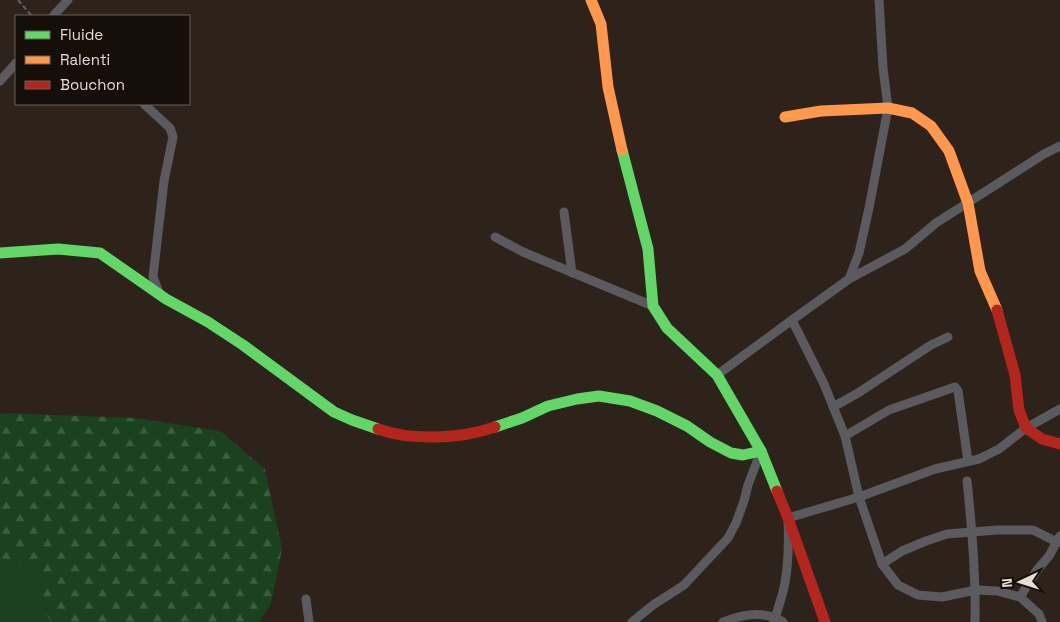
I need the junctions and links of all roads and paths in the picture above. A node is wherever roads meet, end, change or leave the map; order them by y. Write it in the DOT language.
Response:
graph roads {
  1 [pos="18,0"];
  2 [pos="68,0"];
  3 [pos="592,0"];
  4 [pos="879,0"];
  5 [pos="31,15"];
  6 [pos="54,15"];
  7 [pos="15,64"];
  8 [pos="0,81"];
  9 [pos="145,105"];
  10 [pos="888,108"];
  11 [pos="785,117"];
  12 [pos="1060,146"];
  13 [pos="968,203"];
  14 [pos="564,212"];
  15 [pos="495,237"];
  16 [pos="1,254"];
  17 [pos="572,273"];
  18 [pos="849,280"];
  19 [pos="160,295"];
  20 [pos="653,306"];
  21 [pos="792,320"];
  22 [pos="948,337"];
  23 [pos="717,375"];
  24 [pos="833,407"];
  25 [pos="1060,409"];
  26 [pos="1026,428"];
  27 [pos="844,436"];
  28 [pos="1060,444"];
  29 [pos="762,451"];
  30 [pos="968,461"];
  31 [pos="967,481"];
  32 [pos="859,497"];
  33 [pos="788,518"];
  34 [pos="972,531"];
  35 [pos="1058,539"];
  36 [pos="882,564"];
  37 [pos="976,590"];
  38 [pos="1020,597"];
  39 [pos="306,599"];
  40 [pos="778,620"];
  41 [pos="309,622"];
  42 [pos="632,622"];
  43 [pos="723,622"];
  44 [pos="825,622"];
  45 [pos="975,622"];
  46 [pos="1042,622"];
  1 -- 5 [label="path"];
  2 -- 6 [label="street"];
  3 -- 20 [label="street"];
  4 -- 10 [label="street"];
  7 -- 8 [label="street"];
  9 -- 19 [label="street"];
  10 -- 11 [label="street"];
  10 -- 13 [label="street"];
  10 -- 18 [label="street"];
  12 -- 13 [label="street"];
  13 -- 18 [label="street"];
  13 -- 26 [label="street"];
  14 -- 17 [label="street"];
  15 -- 17 [label="street"];
  16 -- 19 [label="street"];
  17 -- 20 [label="street"];
  18 -- 21 [label="street"];
  19 -- 29 [label="street"];
  20 -- 23 [label="street"];
  21 -- 23 [label="street"];
  21 -- 24 [label="street"];
  22 -- 24 [label="street"];
  23 -- 29 [label="street"];
  24 -- 27 [label="street"];
  25 -- 26 [label="street"];
  26 -- 28 [label="street"];
  26 -- 30 [label="street"];
  27 -- 30 [label="street"];
  27 -- 32 [label="street"];
  29 -- 33 [label="street"];
  29 -- 42 [label="street"];
  30 -- 32 [label="street"];
  31 -- 34 [label="street"];
  32 -- 33 [label="street"];
  32 -- 36 [label="street"];
  33 -- 40 [label="street"];
  33 -- 44 [label="street"];
  34 -- 35 [label="street"];
  34 -- 36 [label="street"];
  34 -- 37 [label="street"];
  35 -- 38 [label="street"];
  36 -- 37 [label="street"];
  37 -- 38 [label="street"];
  37 -- 45 [label="street"];
  38 -- 46 [label="street"];
  39 -- 41 [label="street"];
  40 -- 43 [label="street"];
}
